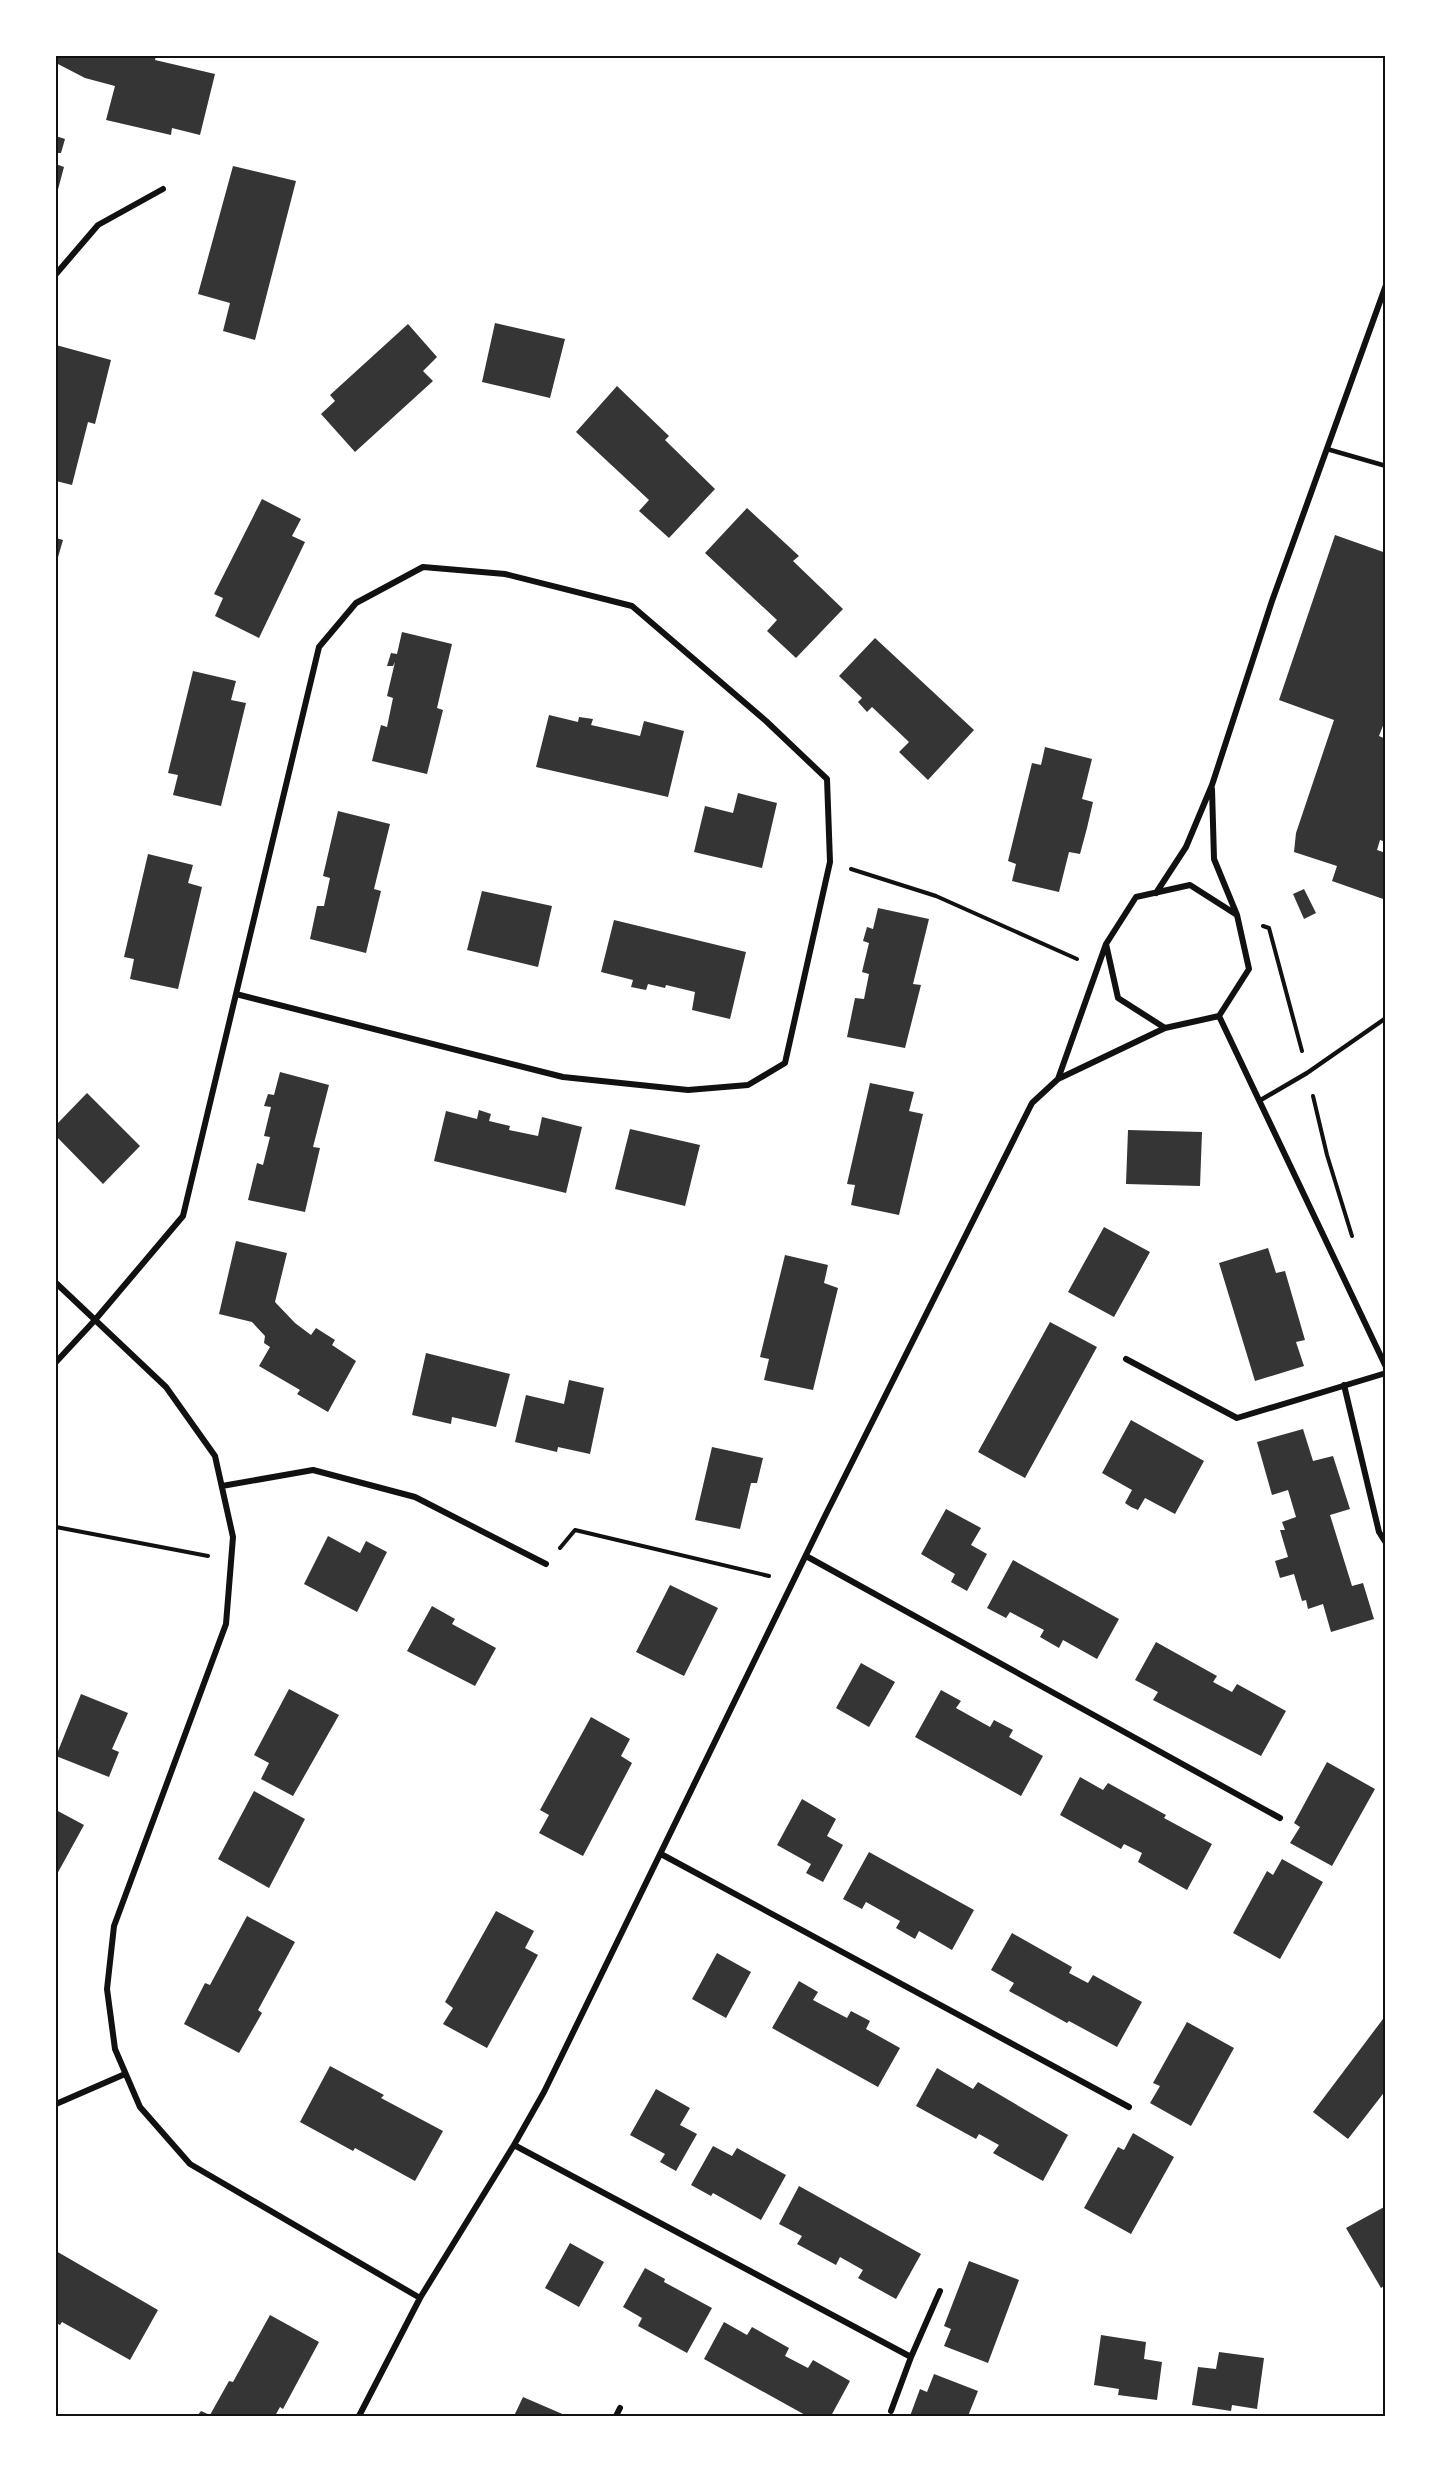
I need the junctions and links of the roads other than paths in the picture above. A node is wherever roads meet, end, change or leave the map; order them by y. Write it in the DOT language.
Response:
graph roads {
  1 [pos="163,189"];
  2 [pos="56,274"];
  3 [pos="1386,285"];
  4 [pos="1327,449"];
  5 [pos="1386,466"];
  6 [pos="1212,785"];
  7 [pos="1155,893"];
  8 [pos="1237,915"];
  9 [pos="1106,944"];
  10 [pos="236,994"];
  11 [pos="1219,1016"];
  12 [pos="1386,1018"];
  13 [pos="1165,1028"];
  14 [pos="1058,1079"];
  15 [pos="1259,1101"];
  16 [pos="56,1283"];
  17 [pos="94,1320"];
  18 [pos="1126,1359"];
  19 [pos="56,1362"];
  20 [pos="1386,1367"];
  21 [pos="1386,1373"];
  22 [pos="1344,1385"];
  23 [pos="222,1486"];
  24 [pos="1386,1543"];
  25 [pos="806,1556"];
  26 [pos="546,1564"];
  27 [pos="1280,1818"];
  28 [pos="661,1854"];
  29 [pos="125,2074"];
  30 [pos="56,2104"];
  31 [pos="1129,2107"];
  32 [pos="514,2145"];
  33 [pos="940,2291"];
  34 [pos="420,2298"];
  35 [pos="911,2357"];
  36 [pos="620,2408"];
  37 [pos="891,2411"];
  38 [pos="359,2416"];
  39 [pos="616,2416"];
  1 -- 2 [label="street"];
  3 -- 4 [label="street"];
  4 -- 5 [label="lane"];
  4 -- 6 [label="street"];
  6 -- 7 [label="street"];
  6 -- 8 [label="street"];
  7 -- 8 [label="street"];
  7 -- 9 [label="street"];
  8 -- 11 [label="street"];
  9 -- 13 [label="street"];
  9 -- 14 [label="street"];
  10 -- 10 [label="street"];
  10 -- 17 [label="street"];
  11 -- 13 [label="street"];
  11 -- 15 [label="street"];
  12 -- 15 [label="lane"];
  13 -- 14 [label="street"];
  14 -- 25 [label="street"];
  15 -- 20 [label="street"];
  16 -- 17 [label="street"];
  17 -- 19 [label="street"];
  17 -- 23 [label="street"];
  18 -- 22 [label="street"];
  21 -- 22 [label="street"];
  22 -- 24 [label="street"];
  23 -- 26 [label="street"];
  23 -- 29 [label="street"];
  25 -- 27 [label="street"];
  25 -- 28 [label="street"];
  28 -- 31 [label="street"];
  28 -- 32 [label="street"];
  29 -- 30 [label="street"];
  29 -- 34 [label="street"];
  32 -- 34 [label="street"];
  32 -- 35 [label="street"];
  33 -- 35 [label="street"];
  34 -- 38 [label="street"];
  35 -- 37 [label="street"];
  36 -- 39 [label="street"];
}
